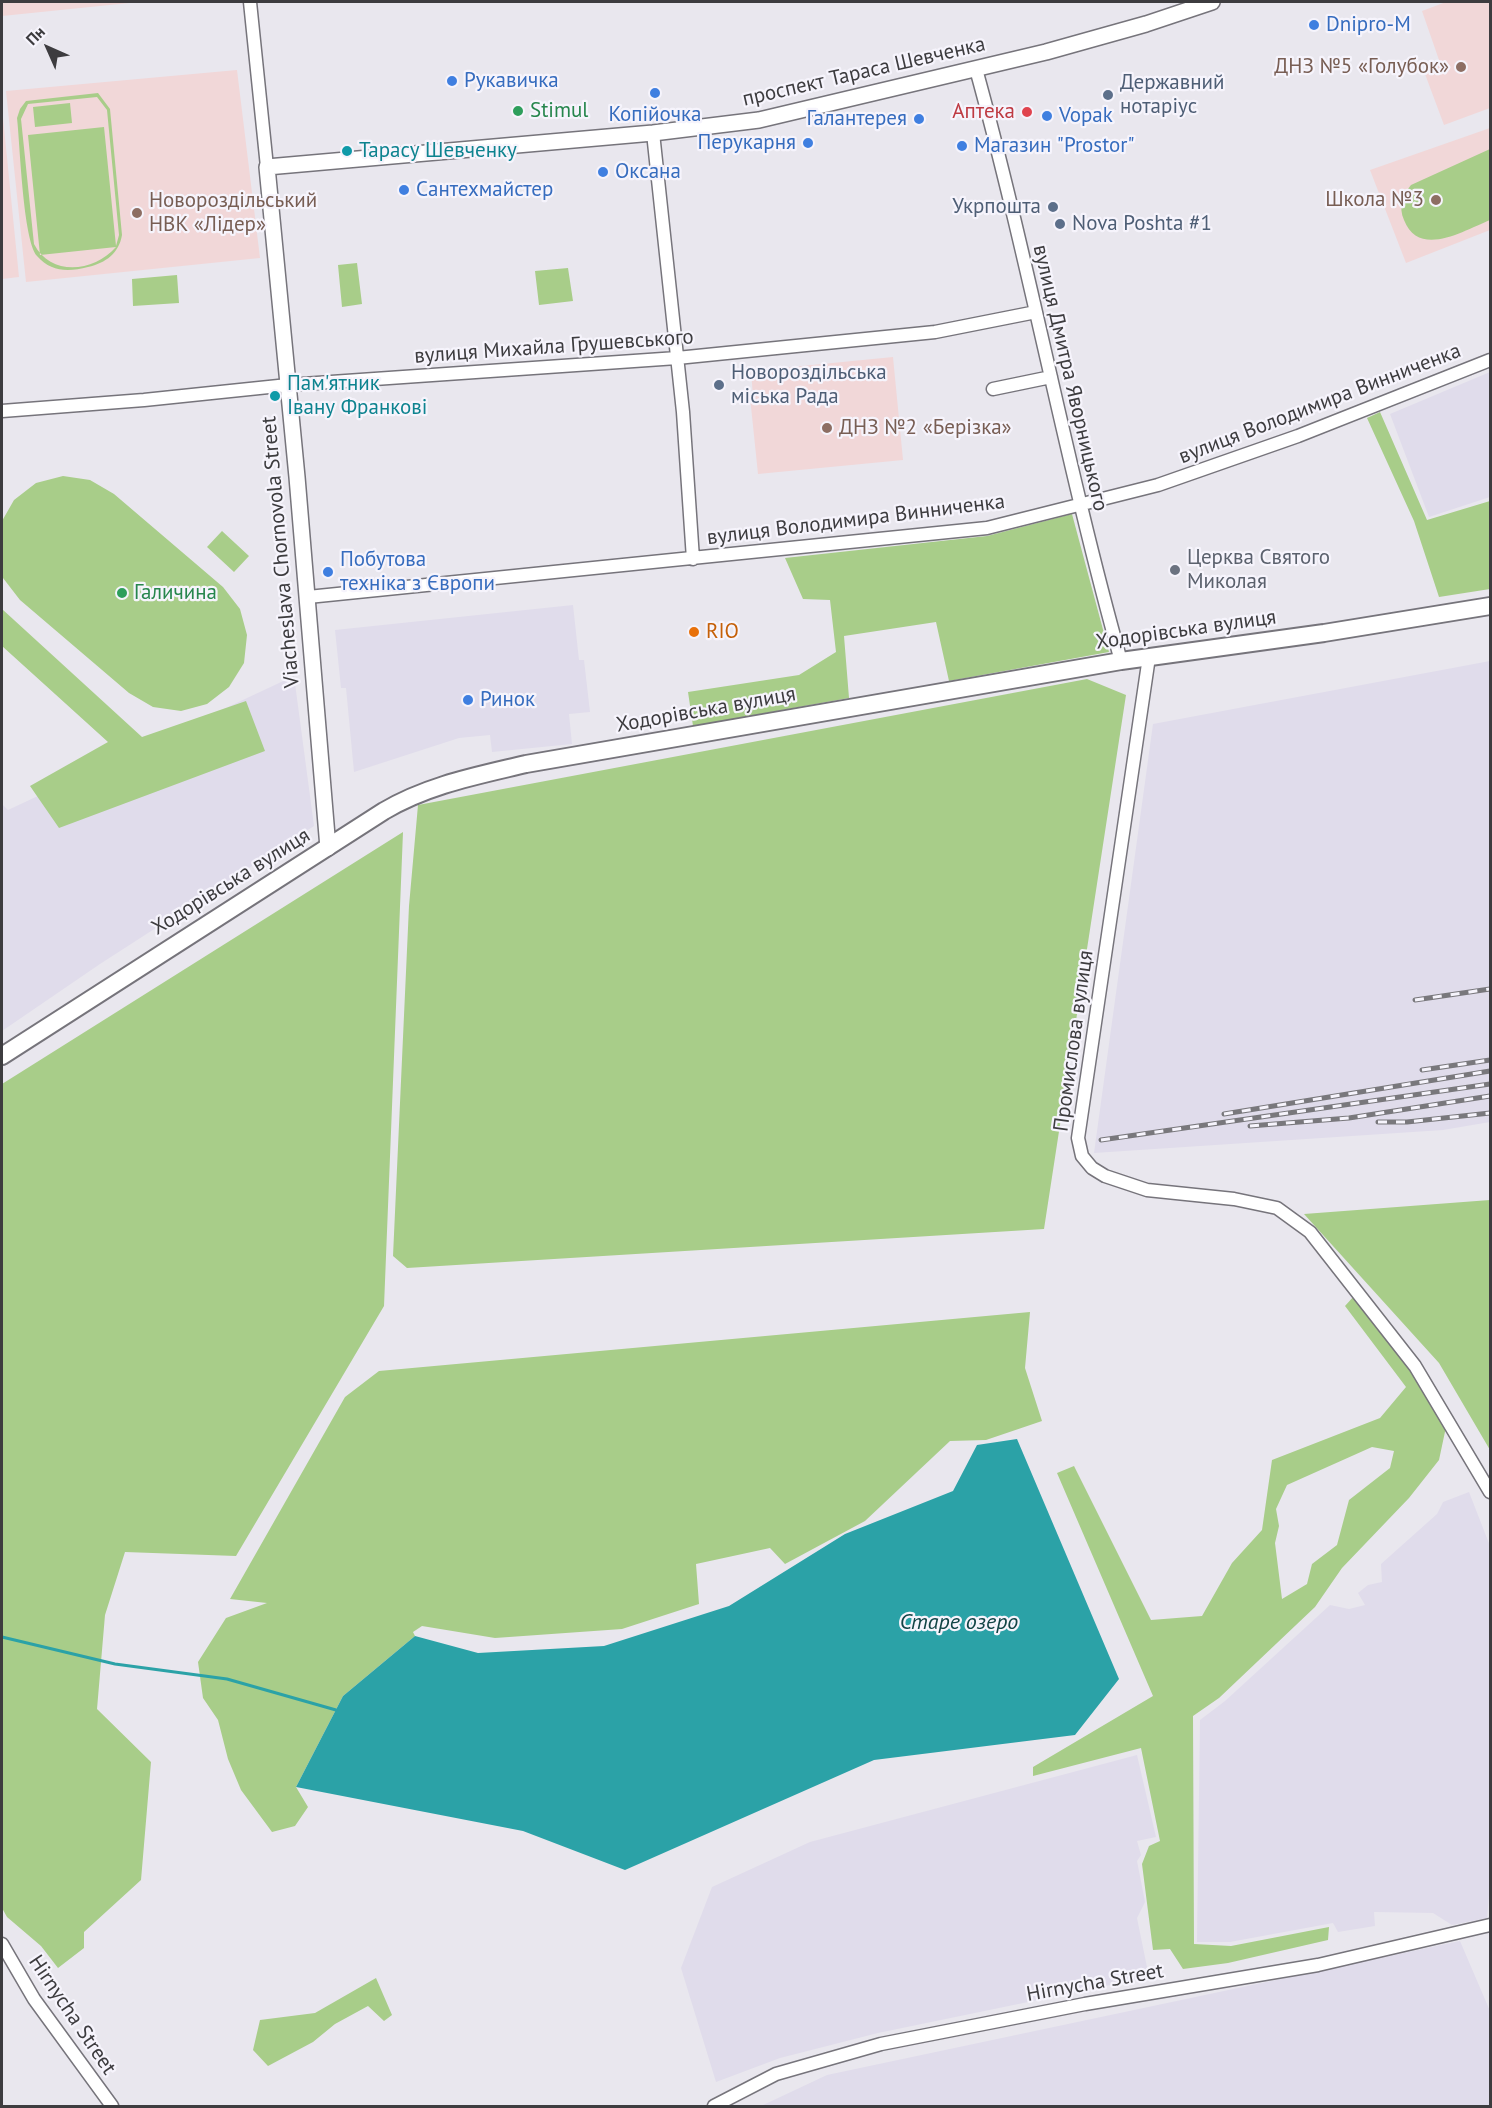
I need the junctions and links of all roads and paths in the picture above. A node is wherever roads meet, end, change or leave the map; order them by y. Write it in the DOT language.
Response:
graph roads {
  1 [pos="250,2"];
  2 [pos="1212,2"];
  3 [pos="976,69"];
  4 [pos="653,133"];
  5 [pos="267,167"];
  6 [pos="1036,312"];
  7 [pos="677,358"];
  8 [pos="1491,360"];
  9 [pos="1051,377"];
  10 [pos="288,385"];
  11 [pos="993,389"];
  12 [pos="2,411"];
  13 [pos="1081,505"];
  14 [pos="693,559"];
  15 [pos="308,597"];
  16 [pos="1491,606"];
  17 [pos="1149,657"];
  18 [pos="1121,661"];
  19 [pos="328,848"];
  20 [pos="2,1056"];
  21 [pos="1491,1492"];
  22 [pos="1491,1925"];
  23 [pos="2,1944"];
  24 [pos="112,2106"];
  25 [pos="714,2106"];
  1 -- 5 [label="street, Viacheslava Chornovola Street"];
  2 -- 3 [label="street, проспект Тараса Шевченка"];
  3 -- 4 [label="street, проспект Тараса Шевченка"];
  3 -- 6 [label="street, вулиця Дмитра Яворницького"];
  4 -- 5 [label="street, проспект Тараса Шевченка"];
  4 -- 7 [label="street"];
  5 -- 10 [label="street, Viacheslava Chornovola Street"];
  6 -- 7 [label="street, вулиця Михайла Грушевського"];
  6 -- 9 [label="street, вулиця Дмитра Яворницького"];
  7 -- 10 [label="street, вулиця Михайла Грушевського"];
  7 -- 14 [label="street"];
  8 -- 13 [label="street, вулиця Володимира Винниченка"];
  9 -- 11 [label="street"];
  9 -- 13 [label="street, вулиця Дмитра Яворницького"];
  10 -- 12 [label="street, вулиця Михайла Грушевського"];
  10 -- 15 [label="street, Viacheslava Chornovola Street"];
  13 -- 14 [label="street, вулиця Володимира Винниченка"];
  13 -- 18 [label="street, вулиця Дмитра Яворницького"];
  14 -- 15 [label="street, вулиця Володимира Винниченка"];
  15 -- 19 [label="street, Viacheslava Chornovola Street"];
  16 -- 17 [label="main road, Ходорівська вулиця"];
  17 -- 18 [label="main road, Ходорівська вулиця"];
  17 -- 21 [label="street, Промислова вулиця"];
  18 -- 19 [label="main road, Ходорівська вулиця"];
  19 -- 20 [label="main road, Ходорівська вулиця"];
  22 -- 25 [label="street, Hirnycha Street"];
  23 -- 24 [label="street, Hirnycha Street"];
}
